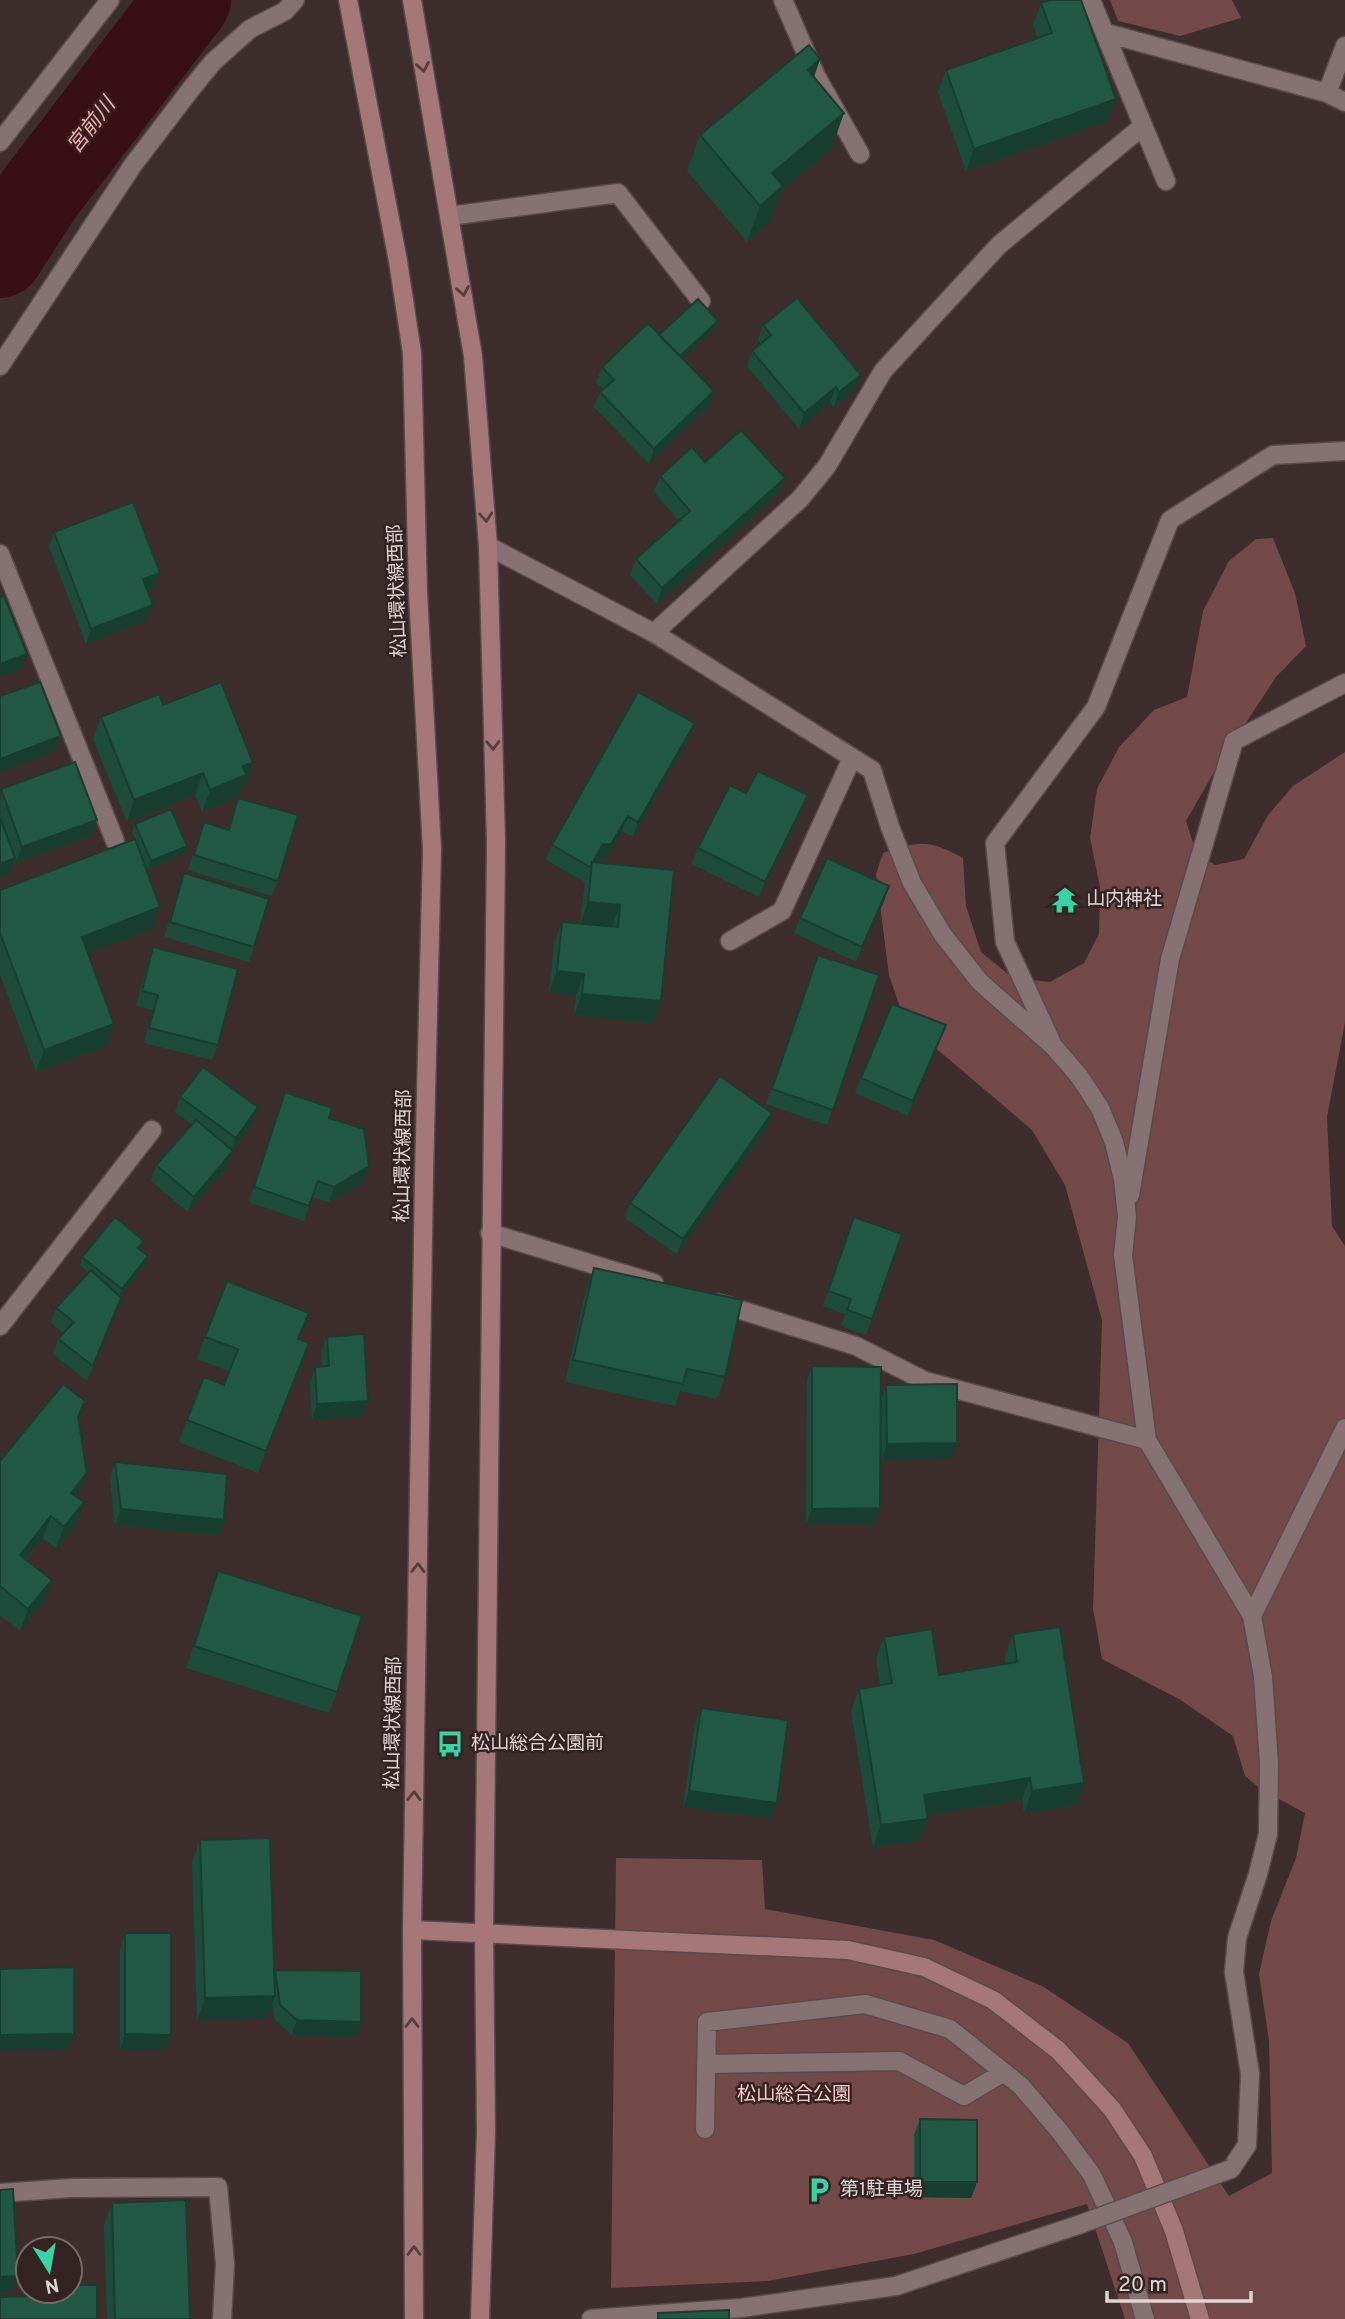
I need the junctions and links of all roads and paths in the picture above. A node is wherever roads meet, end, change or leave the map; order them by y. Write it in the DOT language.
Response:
graph roads {
  1 [pos="110,0"];
  2 [pos="295,0"];
  3 [pos="348,0"];
  4 [pos="412,0"];
  5 [pos="783,0"];
  6 [pos="1091,0"];
  7 [pos="1106,33"];
  8 [pos="1345,46"];
  9 [pos="1327,93"];
  10 [pos="1345,102"];
  11 [pos="1143,126"];
  12 [pos="0,142"];
  13 [pos="860,154"];
  14 [pos="1166,181"];
  15 [pos="450,216"];
  16 [pos="701,301"];
  17 [pos="0,366"];
  18 [pos="1345,451"];
  19 [pos="488,546"];
  20 [pos="0,554"];
  21 [pos="654,633"];
  22 [pos="1345,683"];
  23 [pos="852,758"];
  24 [pos="114,841"];
  25 [pos="730,941"];
  26 [pos="1054,1047"];
  27 [pos="152,1130"];
  28 [pos="1127,1217"];
  29 [pos="490,1233"];
  30 [pos="674,1289"];
  31 [pos="700,1297"];
  32 [pos="0,1326"];
  33 [pos="1345,1428"];
  34 [pos="1147,1440"];
  35 [pos="1252,1616"];
  36 [pos="412,1930"];
  37 [pos="484,1933"];
  38 [pos="706,2064"];
  39 [pos="1004,2072"];
  40 [pos="705,2129"];
  41 [pos="0,2193"];
  42 [pos="742,2314"];
  43 [pos="222,2319"];
  44 [pos="414,2319"];
  45 [pos="480,2319"];
  46 [pos="591,2319"];
  47 [pos="1145,2319"];
  48 [pos="1200,2319"];
  1 -- 12 [label="street"];
  2 -- 17 [label="street"];
  36 -- 3 [label="street, 松山環状線西部, one-way"];
  4 -- 15 [label="street, one-way"];
  5 -- 13 [label="street"];
  6 -- 7 [label="street"];
  7 -- 9 [label="street"];
  7 -- 11 [label="street"];
  8 -- 9 [label="street"];
  9 -- 10 [label="street"];
  11 -- 14 [label="street"];
  11 -- 21 [label="street"];
  15 -- 16 [label="street"];
  15 -- 19 [label="street, one-way"];
  18 -- 26 [label="street"];
  19 -- 21 [label="street"];
  19 -- 29 [label="street, one-way"];
  20 -- 24 [label="street"];
  21 -- 23 [label="street"];
  22 -- 28 [label="street"];
  23 -- 25 [label="street"];
  23 -- 26 [label="street"];
  26 -- 28 [label="street"];
  27 -- 32 [label="street"];
  28 -- 34 [label="street"];
  29 -- 30 [label="street"];
  29 -- 37 [label="street"];
  31 -- 34 [label="street"];
  33 -- 35 [label="street"];
  34 -- 35 [label="street"];
  35 -- 42 [label="street, bridge"];
  36 -- 37 [label="street"];
  44 -- 36 [label="street, 松山環状線西部, one-way"];
  37 -- 45 [label="street"];
  37 -- 48 [label="street"];
  38 -- 39 [label="street"];
  38 -- 39 [label="street"];
  38 -- 40 [label="street"];
  39 -- 47 [label="street"];
  41 -- 43 [label="street"];
  42 -- 46 [label="street"];
}
